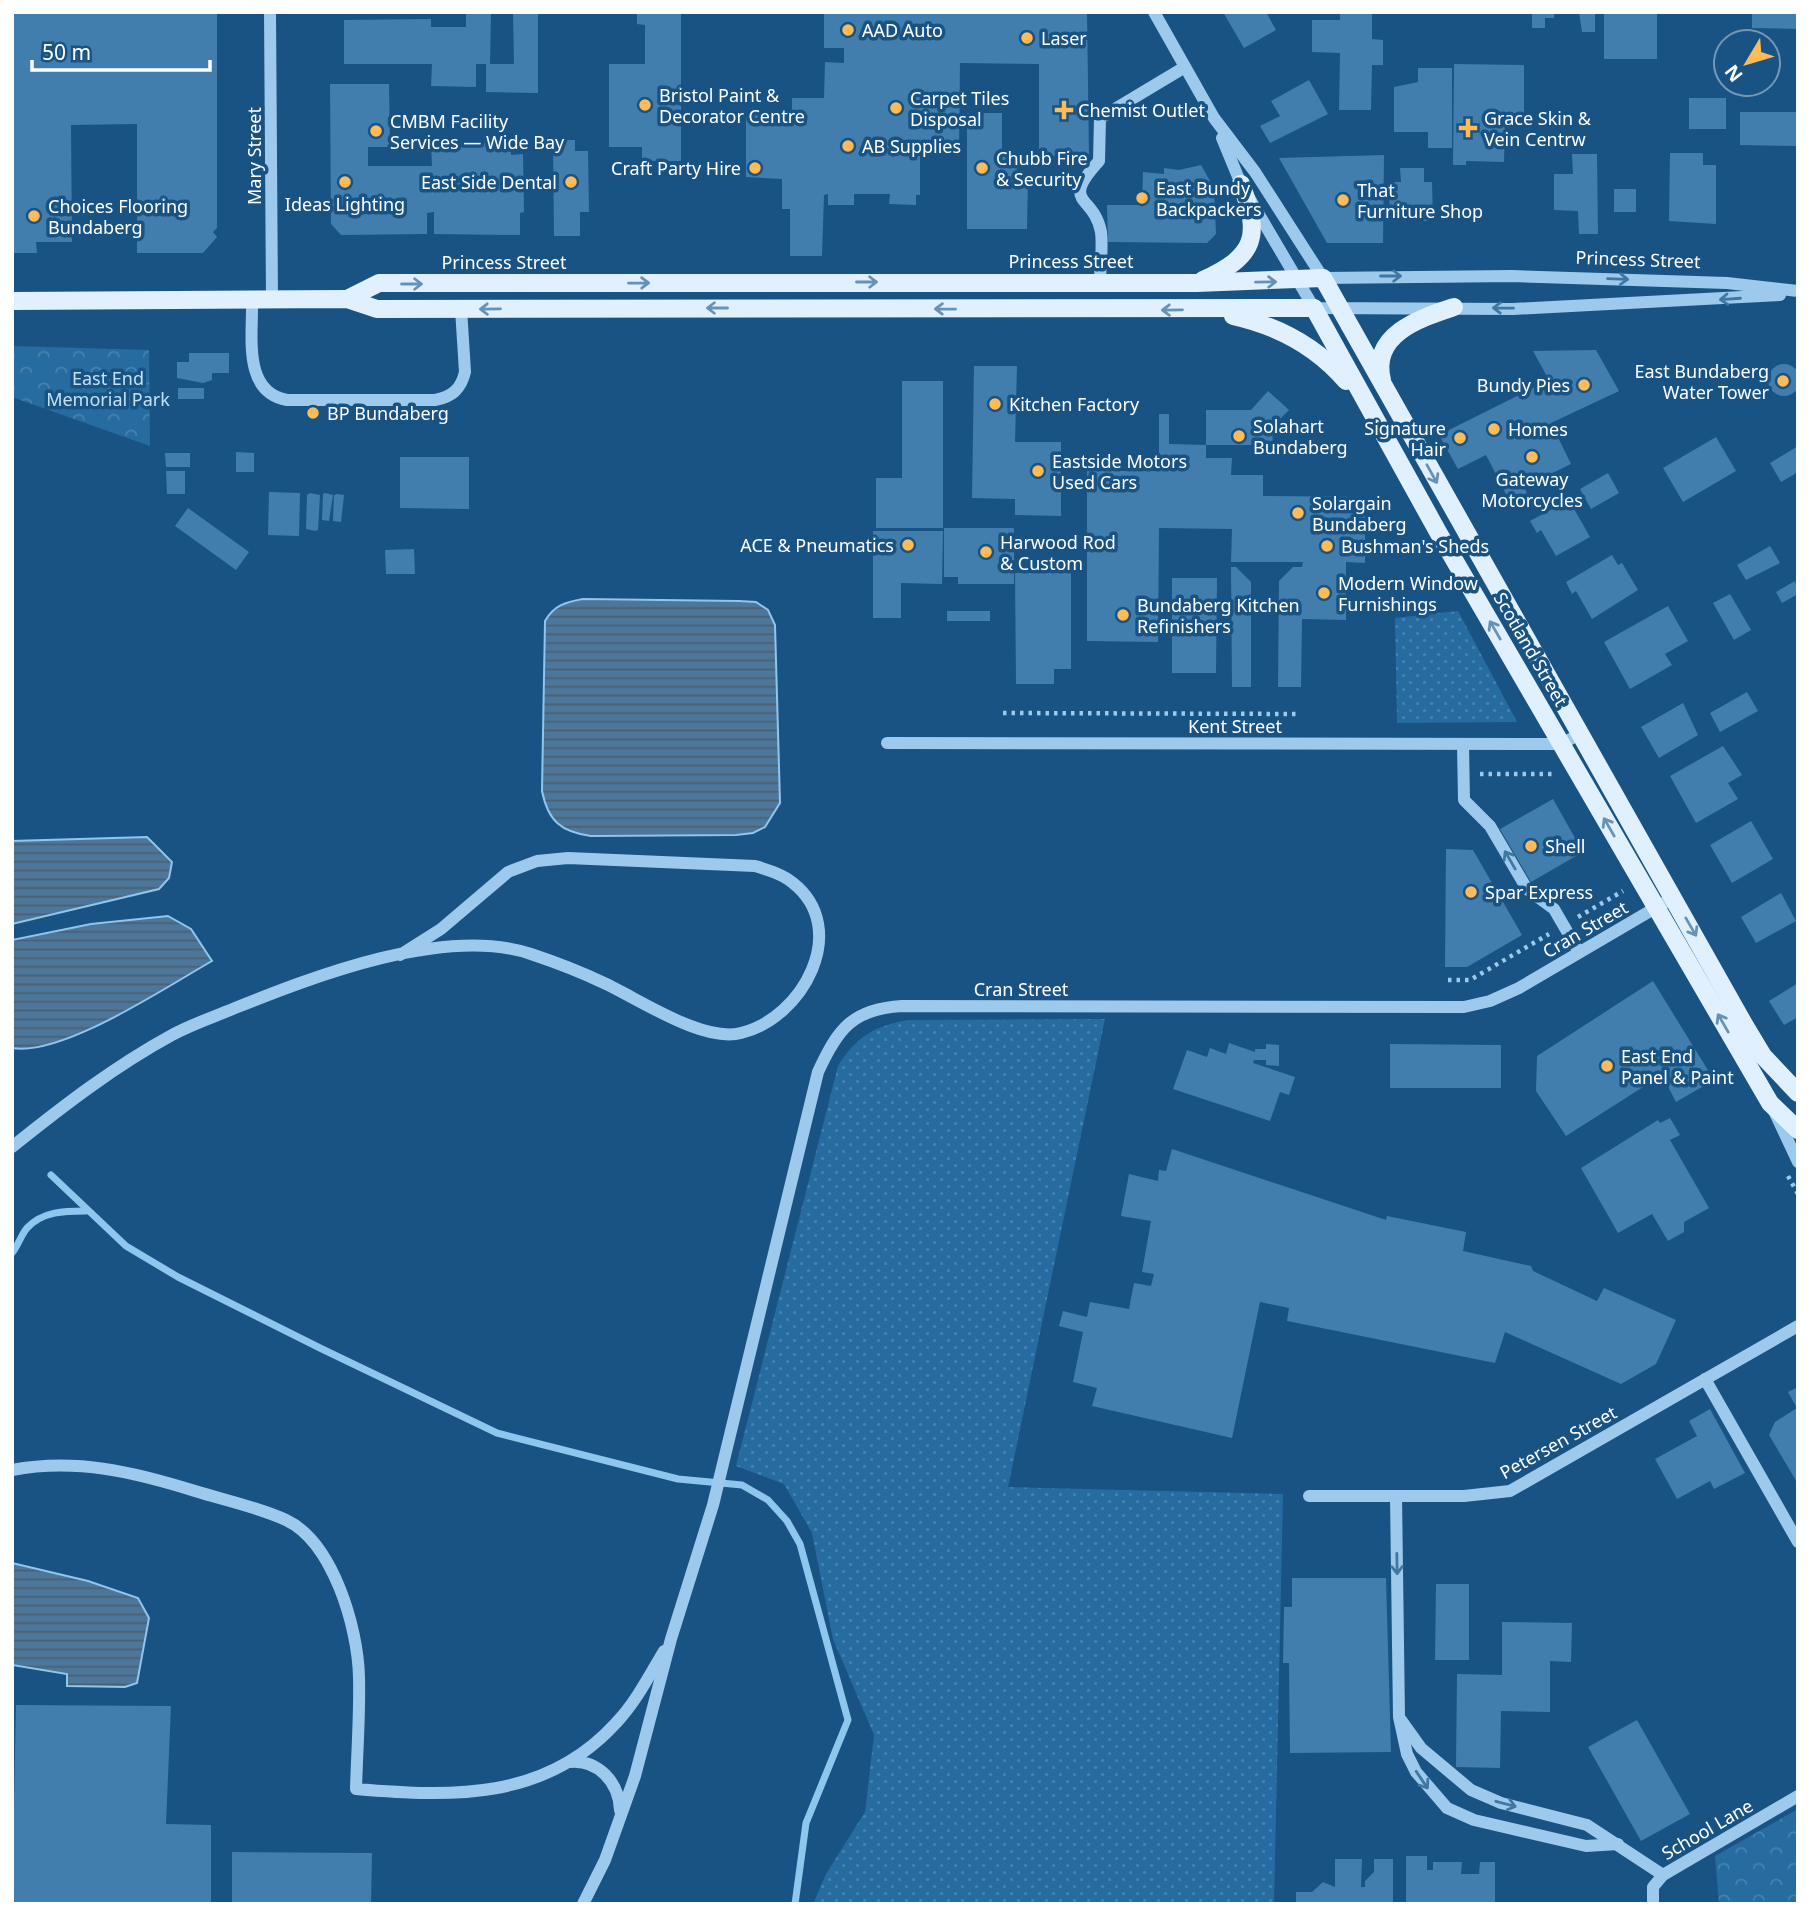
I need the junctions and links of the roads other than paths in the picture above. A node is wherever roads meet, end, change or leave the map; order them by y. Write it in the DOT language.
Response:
graph roads {
  1 [pos="271,12"];
  2 [pos="1154,12"];
  3 [pos="1185,67"];
  4 [pos="1214,118"];
  5 [pos="1241,184"];
  6 [pos="1323,278"];
  7 [pos="1299,280"];
  8 [pos="1100,282"];
  9 [pos="1197,283"];
  10 [pos="1798,292"];
  11 [pos="347,299"];
  12 [pos="252,300"];
  13 [pos="272,300"];
  14 [pos="12,301"];
  15 [pos="1339,307"];
  16 [pos="1454,307"];
  17 [pos="1314,308"];
  18 [pos="461,309"];
  19 [pos="1205,310"];
  20 [pos="1386,393"];
  21 [pos="1366,405"];
  22 [pos="1580,734"];
  23 [pos="887,743"];
  24 [pos="1463,744"];
  25 [pos="1562,744"];
  26 [pos="1674,897"];
  27 [pos="1656,908"];
  28 [pos="1579,952"];
  29 [pos="400,955"];
  30 [pos="1798,1093"];
  31 [pos="1770,1103"];
  32 [pos="1798,1130"];
  33 [pos="12,1147"];
  34 [pos="1798,1162"];
  35 [pos="1798,1326"];
  36 [pos="1705,1379"];
  37 [pos="12,1471"];
  38 [pos="1309,1496"];
  39 [pos="1396,1496"];
  40 [pos="1798,1542"];
  41 [pos="671,1639"];
  42 [pos="1399,1717"];
  43 [pos="566,1763"];
  44 [pos="1798,1796"];
  45 [pos="620,1814"];
  46 [pos="1618,1844"];
  47 [pos="1663,1875"];
  48 [pos="583,1904"];
  49 [pos="1653,1904"];
  1 -- 13 [label="street, Mary Street"];
  2 -- 3 [label="street, Scotland Street"];
  3 -- 4 [label="street, Scotland Street"];
  3 -- 8 [label="street"];
  4 -- 5 [label="street, Scotland Street"];
  4 -- 6 [label="street, Scotland Street"];
  5 -- 7 [label="street, Scotland Street"];
  5 -- 9 [label="main road"];
  6 -- 7 [label="main road, Princess Street"];
  6 -- 10 [label="street, Princess Street, one-way"];
  6 -- 15 [label="main road, Scotland Street"];
  9 -- 7 [label="main road, Princess Street, one-way"];
  7 -- 17 [label="street, Scotland Street"];
  8 -- 9 [label="main road, Princess Street"];
  11 -- 8 [label="main road, Princess Street, one-way"];
  10 -- 16 [label="street, Princess Street, one-way"];
  11 -- 13 [label="main road, Princess Street"];
  11 -- 18 [label="main road, Princess Street"];
  12 -- 13 [label="main road, Princess Street"];
  12 -- 14 [label="main road, Princess Street"];
  12 -- 18 [label="street"];
  15 -- 16 [label="street, Princess Street"];
  15 -- 17 [label="street, Princess Street"];
  15 -- 20 [label="main road, Scotland Street"];
  16 -- 20 [label="main road"];
  17 -- 19 [label="main road, Princess Street"];
  17 -- 21 [label="main road, Scotland Street"];
  19 -- 18 [label="main road, Princess Street, one-way"];
  19 -- 21 [label="main road"];
  20 -- 22 [label="main road, Scotland Street, one-way"];
  25 -- 21 [label="main road, Scotland Street, one-way"];
  22 -- 25 [label="street, Kent Street"];
  22 -- 26 [label="main road, Scotland Street"];
  23 -- 24 [label="street, Kent Street"];
  24 -- 25 [label="street, Kent Street"];
  28 -- 24 [label="street, one-way"];
  27 -- 25 [label="main road, Scotland Street, one-way"];
  26 -- 27 [label="street, Cran Street"];
  26 -- 30 [label="main road, Scotland Street, one-way"];
  27 -- 28 [label="street, Cran Street"];
  31 -- 27 [label="main road, Scotland Street, one-way"];
  28 -- 41 [label="street, Cran Street"];
  29 -- 29 [label="street"];
  29 -- 33 [label="street"];
  31 -- 32 [label="main road"];
  31 -- 34 [label="street, Scotland Street"];
  35 -- 36 [label="street, Petersen Street"];
  36 -- 39 [label="street, Petersen Street"];
  36 -- 40 [label="street"];
  37 -- 43 [label="street"];
  38 -- 39 [label="street, Petersen Street"];
  39 -- 42 [label="street, one-way"];
  41 -- 43 [label="street"];
  41 -- 45 [label="street"];
  42 -- 46 [label="street, one-way"];
  42 -- 46 [label="street, one-way"];
  43 -- 45 [label="street"];
  44 -- 47 [label="street, School Lane"];
  45 -- 48 [label="street"];
  46 -- 47 [label="street"];
  47 -- 49 [label="street, School Lane"];
}
